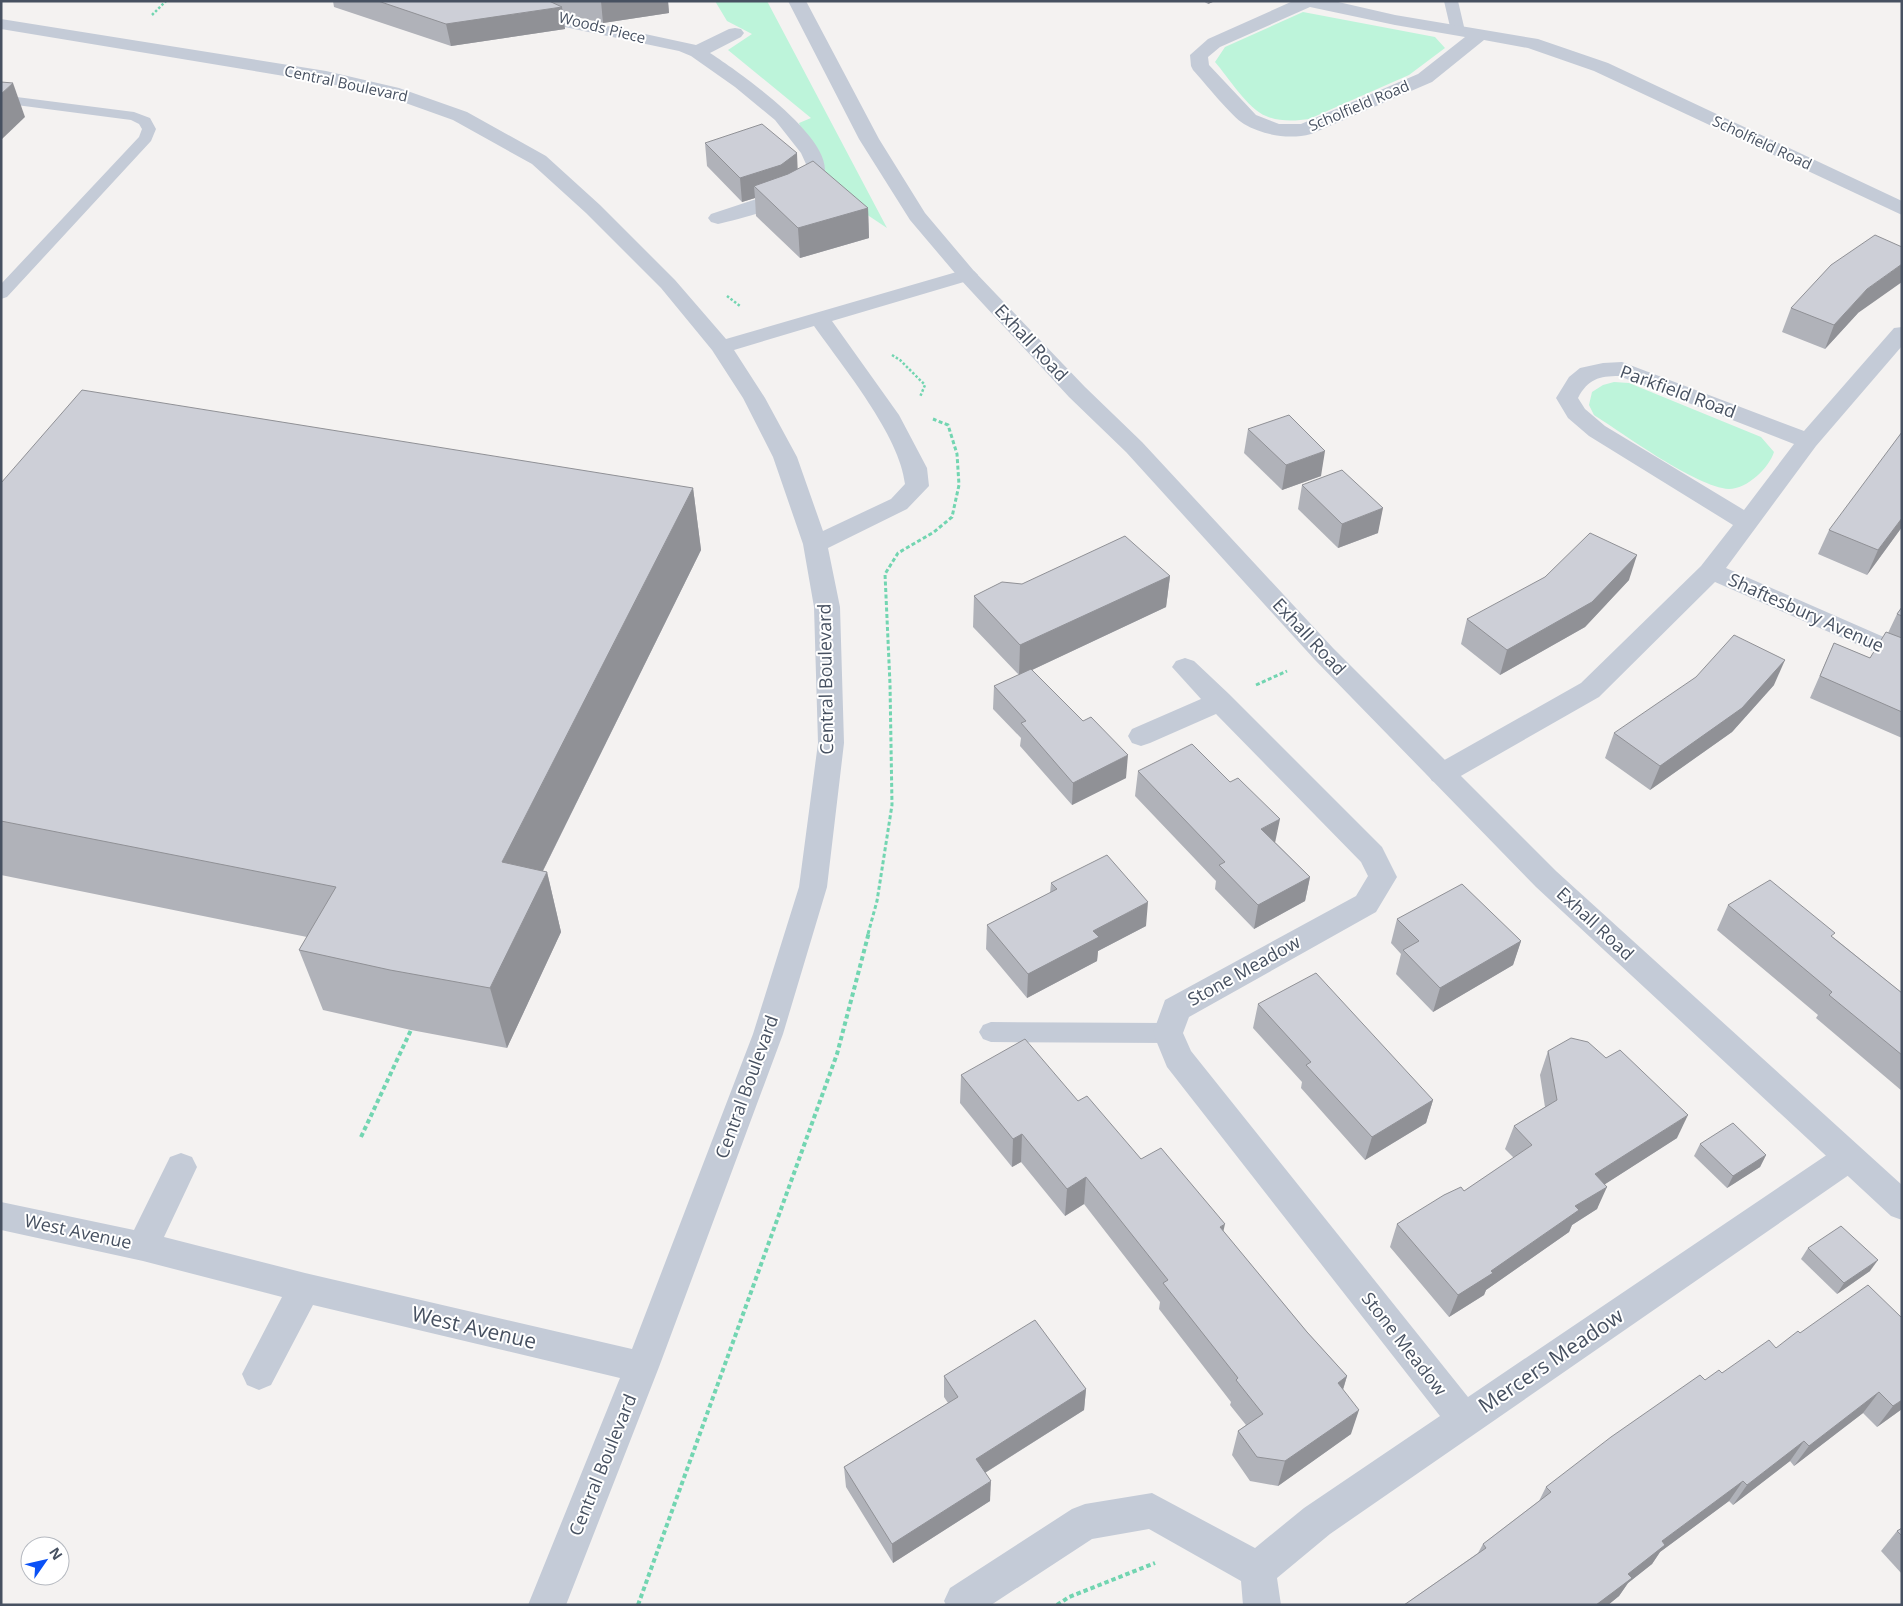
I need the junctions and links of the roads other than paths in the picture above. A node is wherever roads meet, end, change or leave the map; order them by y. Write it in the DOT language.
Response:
graph roads {
  1 [pos="508,1"];
  2 [pos="797,1"];
  3 [pos="1308,1"];
  4 [pos="1451,1"];
  5 [pos="1,24"];
  6 [pos="1458,31"];
  7 [pos="735,33"];
  8 [pos="1479,34"];
  9 [pos="697,52"];
  10 [pos="1,99"];
  11 [pos="1902,209"];
  12 [pos="718,218"];
  13 [pos="967,275"];
  14 [pos="1,294"];
  15 [pos="820,318"];
  16 [pos="1902,333"];
  17 [pos="721,347"];
  18 [pos="1808,441"];
  19 [pos="1746,522"];
  20 [pos="815,544"];
  21 [pos="1710,572"];
  22 [pos="1902,655"];
  23 [pos="1185,667"];
  24 [pos="1220,701"];
  25 [pos="1140,736"];
  26 [pos="1442,774"];
  27 [pos="991,1032"];
  28 [pos="1168,1033"];
  29 [pos="1848,1158"];
  30 [pos="182,1168"];
  31 [pos="1902,1206"];
  32 [pos="5,1224"];
  33 [pos="143,1246"];
  34 [pos="305,1288"];
  35 [pos="642,1367"];
  36 [pos="259,1374"];
  37 [pos="1464,1419"];
  38 [pos="1260,1587"];
  39 [pos="963,1601"];
  40 [pos="547,1605"];
  1 -- 9 [label="street, Woods Piece"];
  2 -- 13 [label="street, Exhall Road"];
  3 -- 6 [label="street, Scholfield Road"];
  3 -- 8 [label="street, Scholfield Road"];
  4 -- 6 [label="lane"];
  5 -- 17 [label="street, Central Boulevard"];
  6 -- 8 [label="street, Scholfield Road"];
  7 -- 9 [label="street"];
  8 -- 11 [label="street, Scholfield Road"];
  9 -- 12 [label="street, Woods Piece"];
  10 -- 14 [label="lane"];
  13 -- 15 [label="street"];
  13 -- 26 [label="street, Exhall Road"];
  15 -- 17 [label="street"];
  15 -- 20 [label="street"];
  16 -- 18 [label="street"];
  17 -- 20 [label="street, Central Boulevard"];
  18 -- 19 [label="street"];
  18 -- 19 [label="street, Parkfield Road"];
  19 -- 21 [label="street"];
  20 -- 35 [label="street, Central Boulevard"];
  21 -- 22 [label="street, Shaftesbury Avenue"];
  21 -- 26 [label="street"];
  23 -- 24 [label="street, Stone Meadow"];
  24 -- 25 [label="street"];
  24 -- 28 [label="street, Stone Meadow"];
  26 -- 29 [label="street, Exhall Road"];
  27 -- 28 [label="lane"];
  28 -- 37 [label="street, Stone Meadow"];
  29 -- 31 [label="street, Exhall Road"];
  29 -- 37 [label="street, Mercers Meadow"];
  30 -- 33 [label="street, West Avenue"];
  32 -- 33 [label="street, West Avenue"];
  33 -- 34 [label="street, West Avenue"];
  34 -- 35 [label="street, West Avenue"];
  34 -- 36 [label="street"];
  35 -- 40 [label="street, Central Boulevard"];
  37 -- 38 [label="street, Mercers Meadow"];
  38 -- 39 [label="street, Mercers Meadow"];
}
